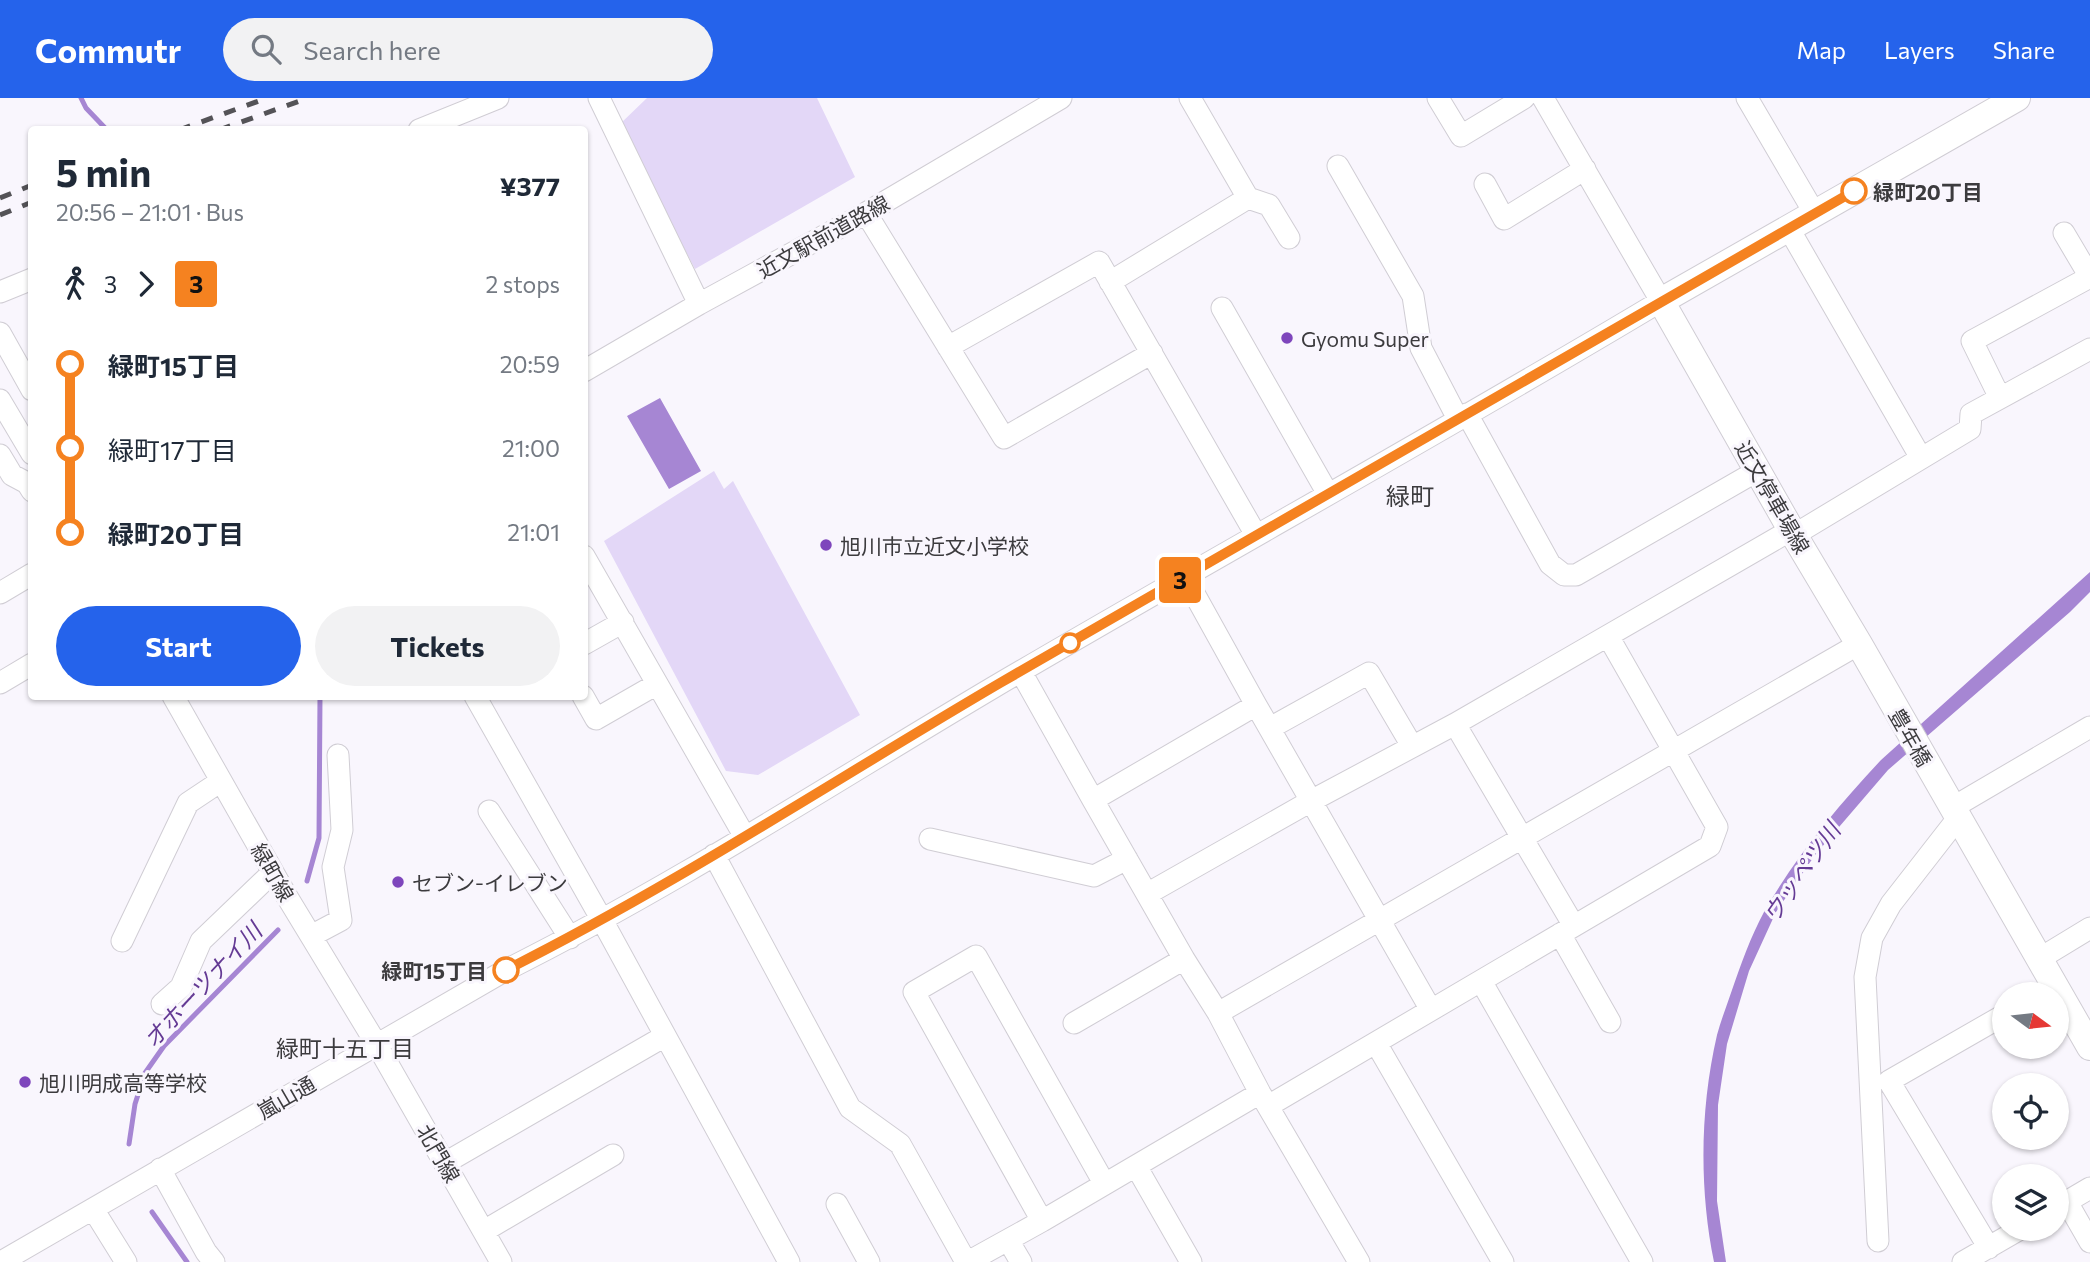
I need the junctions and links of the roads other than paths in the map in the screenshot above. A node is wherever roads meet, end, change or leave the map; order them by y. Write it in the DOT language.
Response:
graph roads {
  1 [pos="498,98"];
  2 [pos="599,98"];
  3 [pos="1061,98"];
  4 [pos="1190,98"];
  5 [pos="1438,98"];
  6 [pos="1524,98"];
  7 [pos="1543,98"];
  8 [pos="1747,98"];
  9 [pos="1999,102"];
  10 [pos="429,126"];
  11 [pos="1338,166"];
  12 [pos="1585,169"];
  13 [pos="1485,184"];
  14 [pos="1248,198"];
  15 [pos="866,213"];
  16 [pos="1815,214"];
  17 [pos="1788,229"];
  18 [pos="2064,233"];
  19 [pos="1289,238"];
  20 [pos="2090,277"];
  21 [pos="28,281"];
  22 [pos="1110,282"];
  23 [pos="0,292"];
  24 [pos="1661,301"];
  25 [pos="699,304"];
  26 [pos="1222,308"];
  27 [pos="0,334"];
  28 [pos="948,347"];
  29 [pos="2090,349"];
  30 [pos="1152,353"];
  31 [pos="588,369"];
  32 [pos="28,380"];
  33 [pos="2000,398"];
  34 [pos="0,400"];
  35 [pos="1462,416"];
  36 [pos="28,447"];
  37 [pos="0,455"];
  38 [pos="1921,458"];
  39 [pos="1757,471"];
  40 [pos="6,478"];
  41 [pos="28,485"];
  42 [pos="1328,494"];
  43 [pos="1793,533"];
  44 [pos="1256,535"];
  45 [pos="588,563"];
  46 [pos="28,576"];
  47 [pos="1185,578"];
  48 [pos="0,593"];
  49 [pos="622,622"];
  50 [pos="1608,636"];
  51 [pos="588,642"];
  52 [pos="1858,644"];
  53 [pos="28,666"];
  54 [pos="1021,672"];
  55 [pos="0,683"];
  56 [pos="656,684"];
  57 [pos="1886,692"];
  58 [pos="161,700"];
  59 [pos="175,700"];
  60 [pos="186,700"];
  61 [pos="477,700"];
  62 [pos="585,700"];
  63 [pos="1256,705"];
  64 [pos="1455,724"];
  65 [pos="2090,727"];
  66 [pos="1270,728"];
  67 [pos="192,731"];
  68 [pos="1412,746"];
  69 [pos="1673,751"];
  70 [pos="338,755"];
  71 [pos="221,781"];
  72 [pos="1093,800"];
  73 [pos="1311,801"];
  74 [pos="489,811"];
  75 [pos="1955,813"];
  76 [pos="745,837"];
  77 [pos="1522,838"];
  78 [pos="930,839"];
  79 [pos="714,855"];
  80 [pos="1127,859"];
  81 [pos="273,872"];
  82 [pos="1147,894"];
  83 [pos="1380,919"];
  84 [pos="601,920"];
  85 [pos="2090,928"];
  86 [pos="307,929"];
  87 [pos="1567,930"];
  88 [pos="570,938"];
  89 [pos="122,941"];
  90 [pos="2039,958"];
  91 [pos="1184,959"];
  92 [pos="1481,981"];
  93 [pos="2046,982"];
  94 [pos="162,1004"];
  95 [pos="1431,1010"];
  96 [pos="1218,1013"];
  97 [pos="2069,1018"];
  98 [pos="1992,1021"];
  99 [pos="1610,1022"];
  100 [pos="1074,1023"];
  101 [pos="665,1036"];
  102 [pos="1376,1043"];
  103 [pos="377,1045"];
  104 [pos="2090,1047"];
  105 [pos="1880,1082"];
  106 [pos="1264,1099"];
  107 [pos="613,1155"];
  108 [pos="445,1163"];
  109 [pos="1136,1166"];
  110 [pos="160,1169"];
  111 [pos="1104,1183"];
  112 [pos="2090,1188"];
  113 [pos="2069,1201"];
  114 [pos="838,1204"];
  115 [pos="93,1209"];
  116 [pos="2069,1214"];
  117 [pos="1042,1221"];
  118 [pos="484,1231"];
  119 [pos="1008,1240"];
  120 [pos="1878,1241"];
  121 [pos="2001,1241"];
  122 [pos="2090,1242"];
  123 [pos="1989,1248"];
  124 [pos="1,1262"];
  125 [pos="126,1262"];
  126 [pos="214,1262"];
  127 [pos="501,1262"];
  128 [pos="789,1262"];
  129 [pos="869,1262"];
  130 [pos="967,1262"];
  131 [pos="1021,1262"];
  132 [pos="1191,1262"];
  133 [pos="1359,1262"];
  134 [pos="1503,1262"];
  135 [pos="1642,1262"];
  136 [pos="1963,1262"];
  1 -- 10 [label="street"];
  2 -- 25 [label="street"];
  3 -- 15 [label="street, 近文駅前道路線"];
  4 -- 14 [label="street"];
  5 -- 6 [label="street"];
  7 -- 12 [label="street"];
  8 -- 16 [label="street"];
  9 -- 16 [label="main road"];
  11 -- 35 [label="street"];
  12 -- 13 [label="street"];
  12 -- 24 [label="street"];
  14 -- 19 [label="street"];
  14 -- 22 [label="street"];
  15 -- 25 [label="street, 近文駅前道路線"];
  15 -- 28 [label="street"];
  16 -- 17 [label="main road"];
  17 -- 24 [label="main road"];
  17 -- 38 [label="street"];
  18 -- 20 [label="street"];
  20 -- 33 [label="street"];
  21 -- 23 [label="street"];
  22 -- 28 [label="street"];
  22 -- 30 [label="street"];
  24 -- 35 [label="street, 嵐山通"];
  24 -- 39 [label="main road, 近文停車場線"];
  25 -- 31 [label="street, 近文駅前道路線"];
  26 -- 42 [label="street"];
  27 -- 32 [label="street"];
  28 -- 30 [label="street"];
  29 -- 33 [label="street"];
  30 -- 44 [label="street"];
  33 -- 38 [label="street"];
  34 -- 36 [label="street"];
  35 -- 39 [label="street"];
  35 -- 42 [label="street, 嵐山通"];
  37 -- 40 [label="street"];
  38 -- 43 [label="street"];
  39 -- 43 [label="main road, 近文停車場線"];
  40 -- 41 [label="street"];
  42 -- 44 [label="street, 嵐山通"];
  43 -- 50 [label="street"];
  43 -- 52 [label="main road, 近文停車場線"];
  44 -- 47 [label="street, 嵐山通"];
  45 -- 49 [label="street"];
  46 -- 48 [label="street"];
  47 -- 54 [label="street, 嵐山通"];
  47 -- 63 [label="street"];
  49 -- 51 [label="street"];
  49 -- 56 [label="street"];
  50 -- 64 [label="street"];
  50 -- 69 [label="street"];
  52 -- 57 [label="main road, 近文停車場線"];
  52 -- 69 [label="street"];
  53 -- 55 [label="street"];
  54 -- 72 [label="street"];
  54 -- 76 [label="street, 嵐山通"];
  56 -- 62 [label="street"];
  56 -- 76 [label="street"];
  57 -- 75 [label="main road, 豊年橋"];
  58 -- 67 [label="street"];
  59 -- 67 [label="street, 緑町線"];
  60 -- 67 [label="street"];
  61 -- 84 [label="street"];
  63 -- 66 [label="street"];
  63 -- 72 [label="street"];
  64 -- 68 [label="street"];
  64 -- 77 [label="street"];
  65 -- 75 [label="street"];
  66 -- 68 [label="street"];
  66 -- 73 [label="street"];
  67 -- 71 [label="street, 緑町線"];
  68 -- 73 [label="street"];
  69 -- 77 [label="street"];
  69 -- 87 [label="street"];
  70 -- 86 [label="street"];
  71 -- 81 [label="street, 緑町線"];
  71 -- 89 [label="street"];
  72 -- 80 [label="street"];
  73 -- 82 [label="street"];
  73 -- 83 [label="street"];
  74 -- 88 [label="street"];
  75 -- 90 [label="main road"];
  75 -- 105 [label="street"];
  76 -- 79 [label="street, 嵐山通"];
  77 -- 83 [label="street"];
  77 -- 87 [label="street"];
  78 -- 80 [label="street"];
  79 -- 84 [label="street, 嵐山通"];
  79 -- 130 [label="street"];
  80 -- 82 [label="street"];
  81 -- 86 [label="street, 緑町線"];
  81 -- 94 [label="street"];
  82 -- 91 [label="street"];
  83 -- 95 [label="street"];
  83 -- 96 [label="street"];
  84 -- 88 [label="street, 嵐山通"];
  84 -- 101 [label="street"];
  85 -- 90 [label="street"];
  86 -- 103 [label="street, 緑町線"];
  87 -- 92 [label="street"];
  87 -- 99 [label="street"];
  88 -- 103 [label="street, 嵐山通"];
  90 -- 93 [label="main road"];
  91 -- 96 [label="street"];
  91 -- 100 [label="street"];
  92 -- 95 [label="street"];
  92 -- 135 [label="street"];
  95 -- 102 [label="street"];
  96 -- 106 [label="street"];
  97 -- 104 [label="main road"];
  98 -- 105 [label="street"];
  101 -- 108 [label="street"];
  101 -- 128 [label="street"];
  102 -- 106 [label="street"];
  102 -- 134 [label="street"];
  103 -- 108 [label="street, 北門線"];
  103 -- 110 [label="street, 嵐山通"];
  105 -- 120 [label="street"];
  105 -- 123 [label="street"];
  106 -- 109 [label="street"];
  106 -- 133 [label="street"];
  107 -- 118 [label="street"];
  108 -- 118 [label="street, 北門線"];
  109 -- 111 [label="street"];
  109 -- 132 [label="street"];
  110 -- 115 [label="street, 嵐山通"];
  110 -- 126 [label="street"];
  111 -- 117 [label="street"];
  111 -- 117 [label="street"];
  112 -- 113 [label="street"];
  114 -- 129 [label="street"];
  115 -- 124 [label="street, 嵐山通"];
  115 -- 125 [label="street"];
  116 -- 122 [label="street"];
  117 -- 119 [label="street"];
  118 -- 127 [label="street, 北門線"];
  119 -- 130 [label="street"];
  119 -- 131 [label="street"];
  121 -- 123 [label="street"];
  123 -- 136 [label="street"];
}
